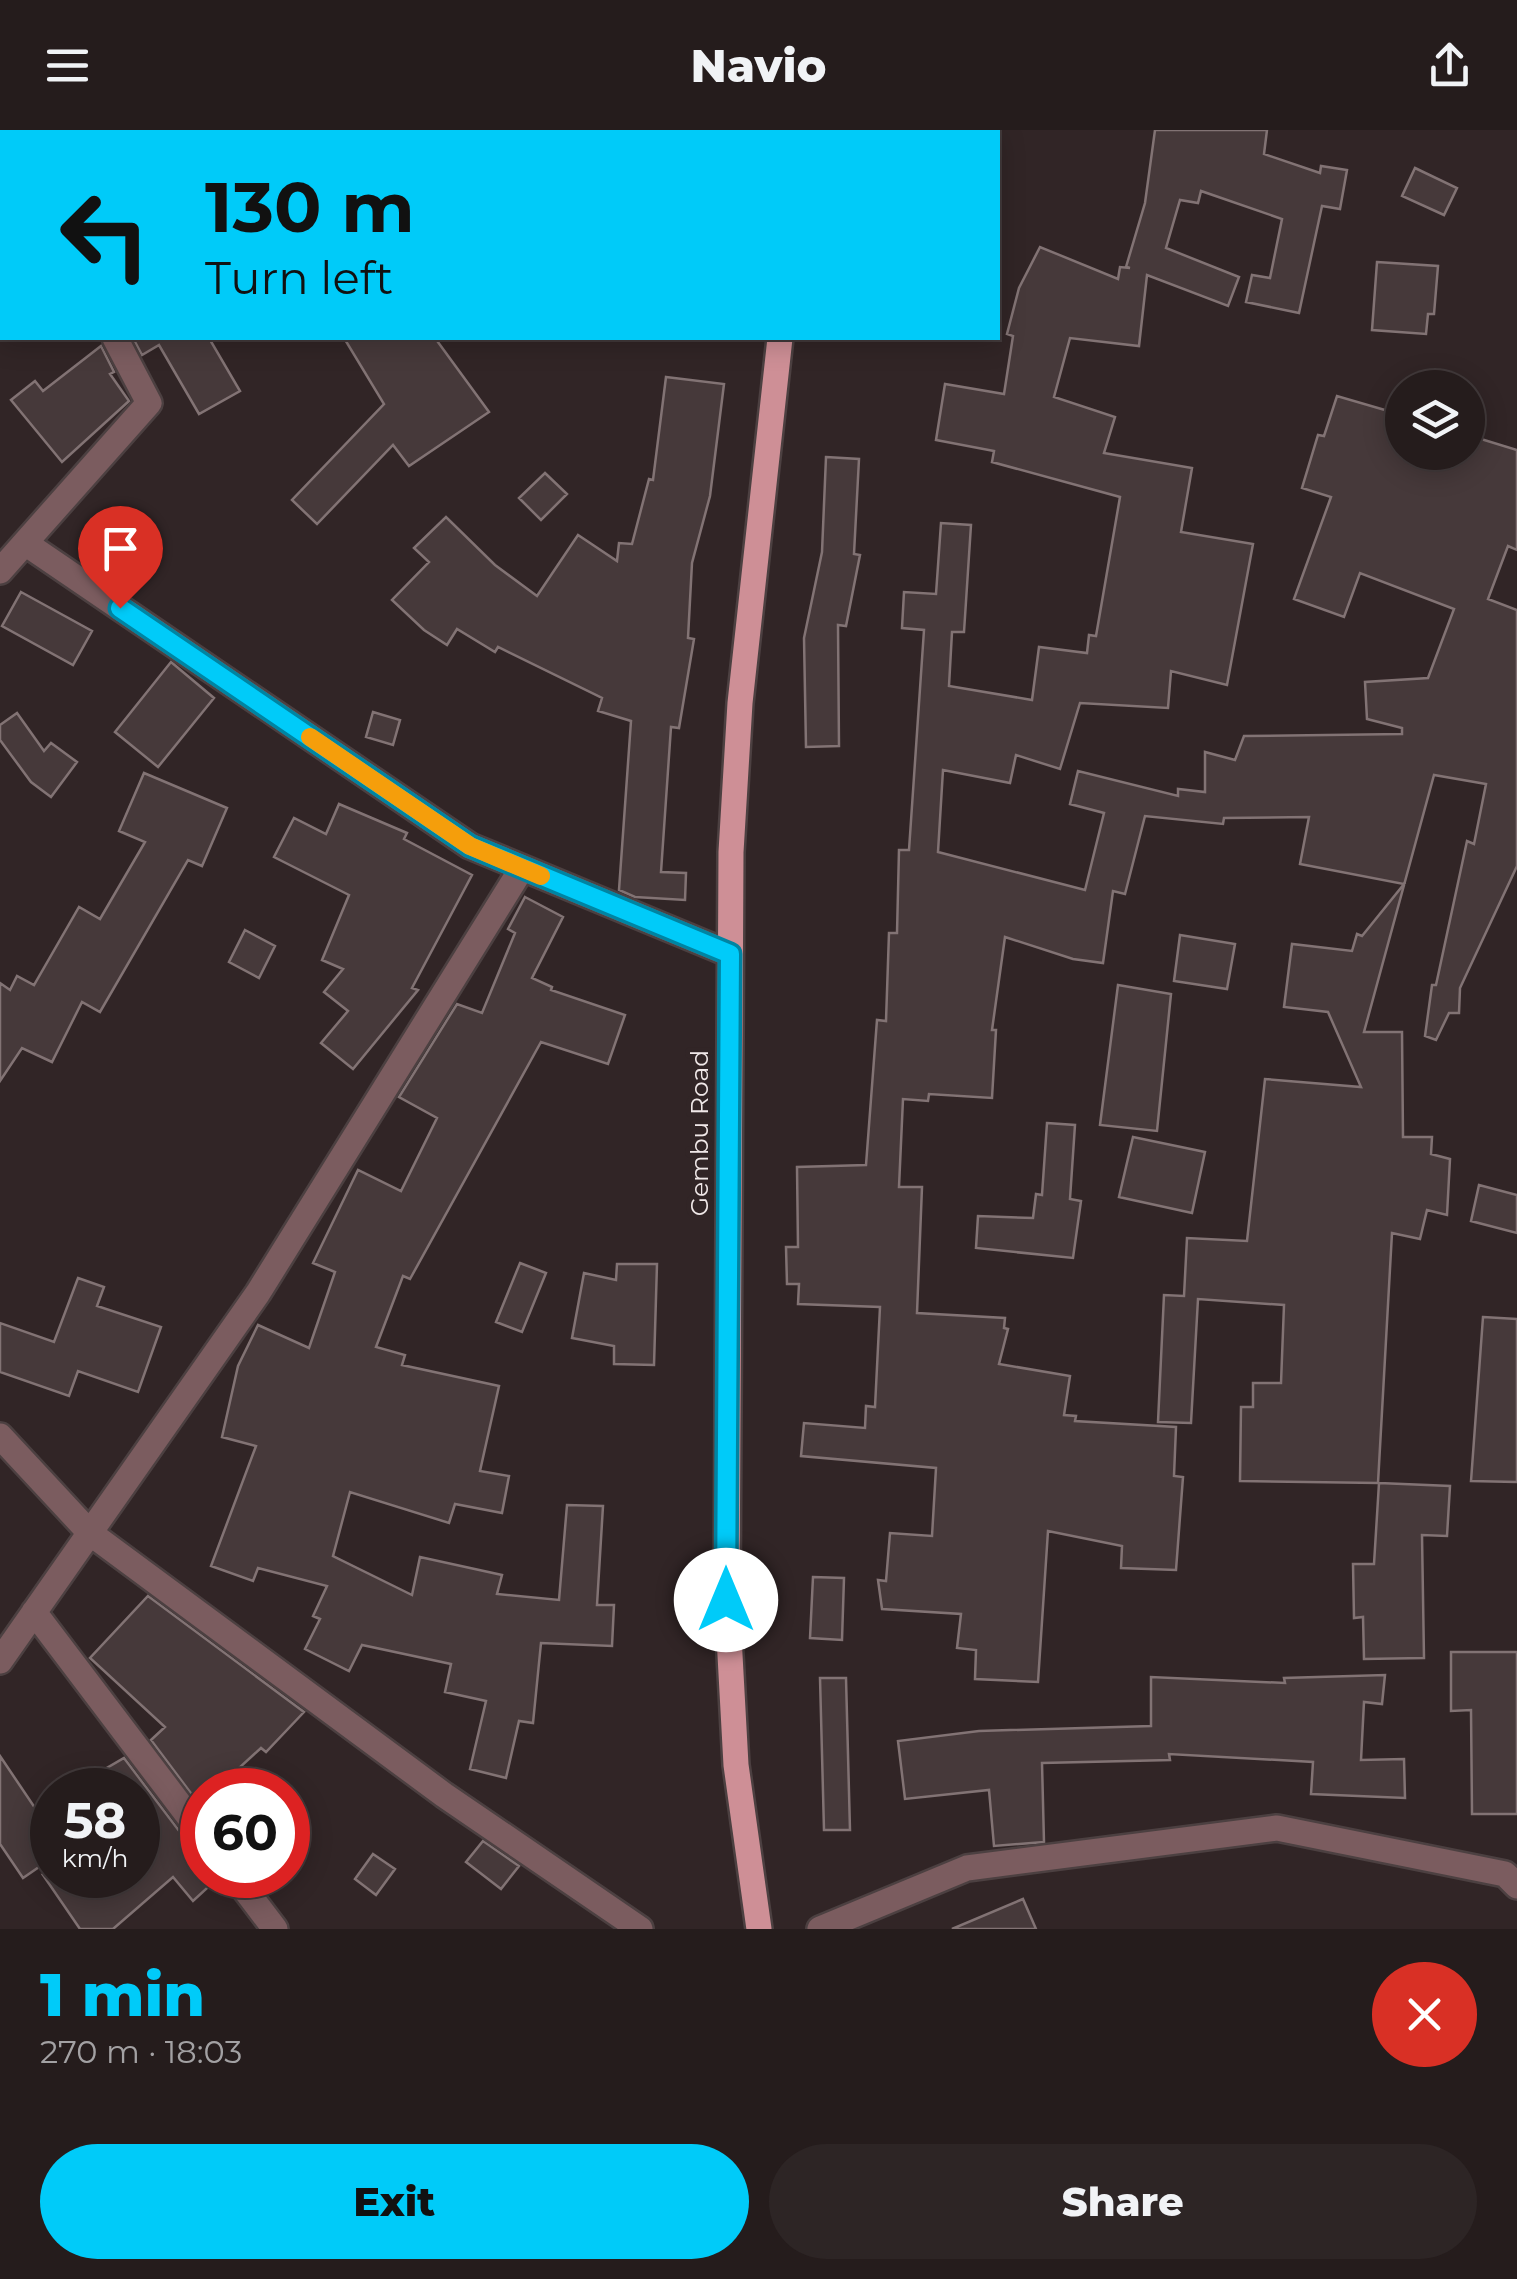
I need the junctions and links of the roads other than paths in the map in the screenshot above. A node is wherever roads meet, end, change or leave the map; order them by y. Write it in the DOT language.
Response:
graph roads {
  1 [pos="117,340"];
  2 [pos="780,340"];
  3 [pos="25,543"];
  4 [pos="0,571"];
  5 [pos="522,868"];
  6 [pos="730,954"];
  7 [pos="0,1436"];
  8 [pos="90,1532"];
  9 [pos="34,1612"];
  10 [pos="0,1661"];
  11 [pos="180,1805"];
  12 [pos="1517,1886"];
  13 [pos="251,1898"];
  14 [pos="275,1929"];
  15 [pos="640,1929"];
  16 [pos="759,1929"];
  17 [pos="820,1929"];
  1 -- 3 [label="street"];
  2 -- 6 [label="main road, Gembu Road"];
  3 -- 4 [label="street"];
  3 -- 5 [label="street"];
  5 -- 6 [label="street"];
  5 -- 8 [label="street"];
  6 -- 16 [label="main road, Gembu Road"];
  7 -- 8 [label="street"];
  8 -- 9 [label="street"];
  8 -- 15 [label="street"];
  9 -- 10 [label="street"];
  9 -- 11 [label="street"];
  12 -- 17 [label="street"];
  13 -- 14 [label="street"];
}
